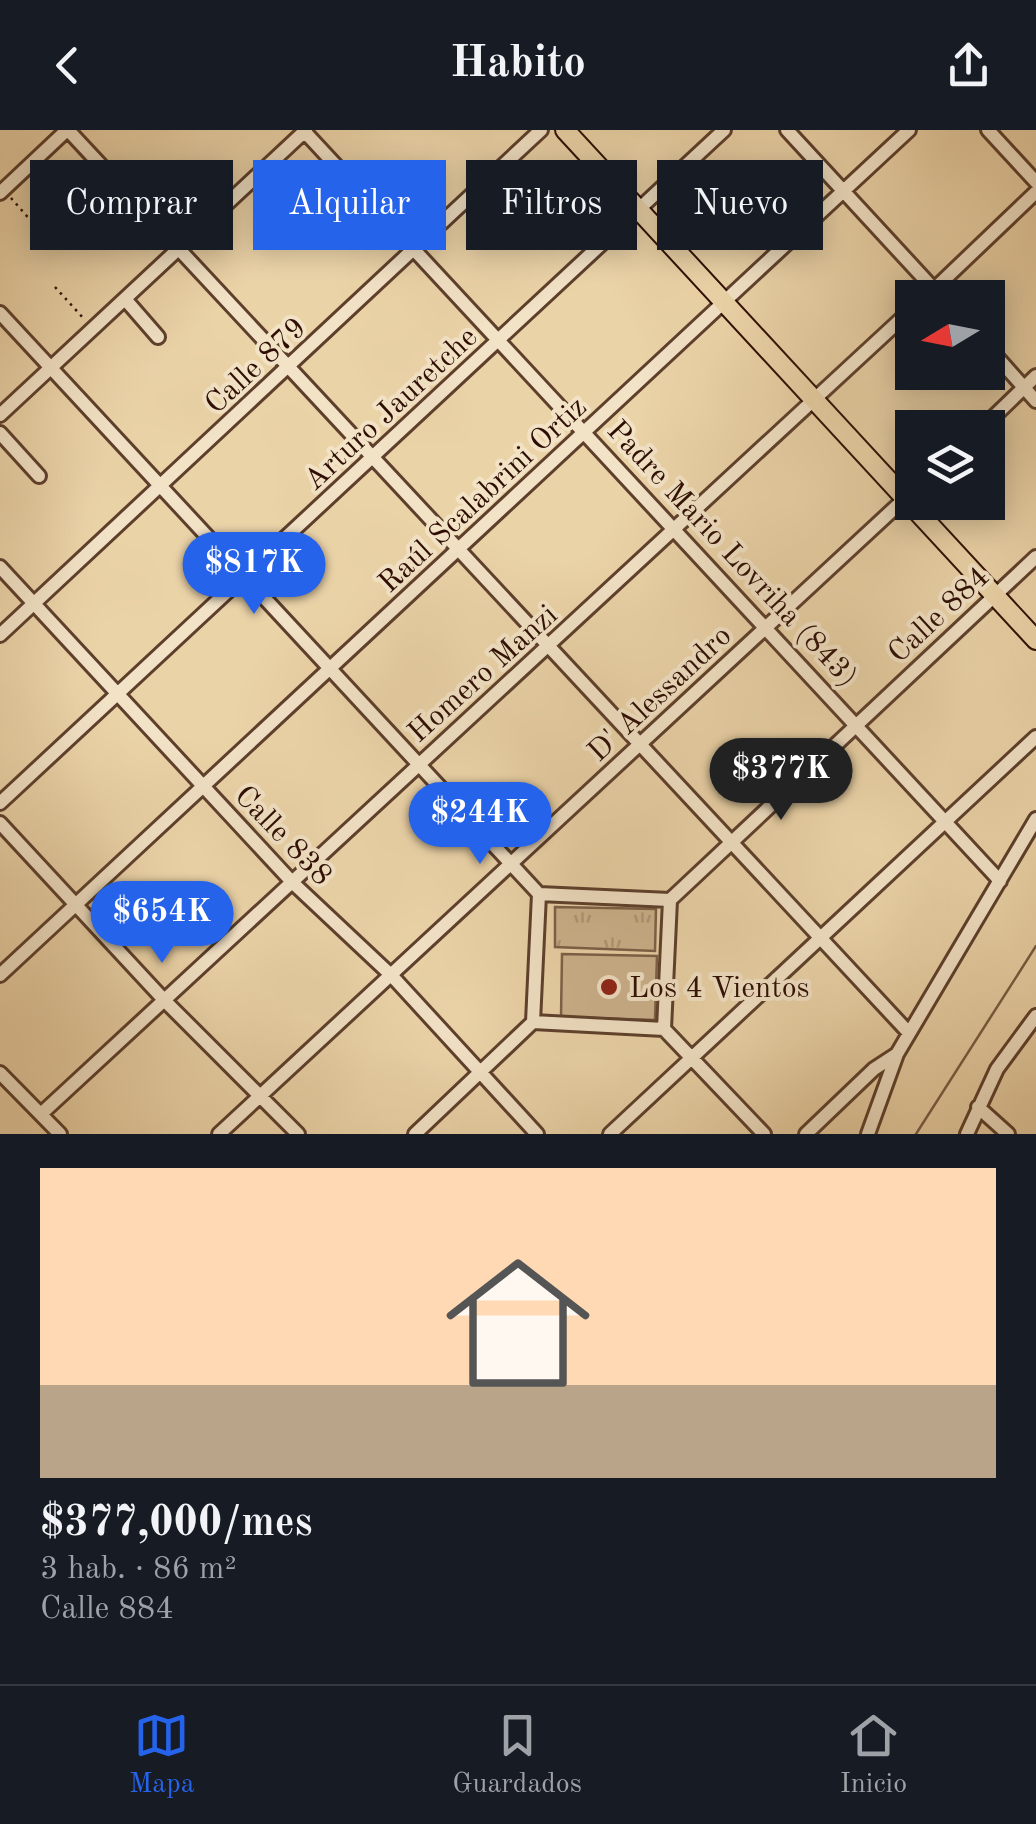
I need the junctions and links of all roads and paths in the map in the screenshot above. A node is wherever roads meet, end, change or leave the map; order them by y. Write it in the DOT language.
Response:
graph roads {
  1 [pos="68,130"];
  2 [pos="305,130"];
  3 [pos="541,130"];
  4 [pos="565,130"];
  5 [pos="724,130"];
  6 [pos="787,130"];
  7 [pos="909,130"];
  8 [pos="988,130"];
  9 [pos="96,160"];
  10 [pos="333,160"];
  11 [pos="1036,182"];
  12 [pos="2,191"];
  13 [pos="843,191"];
  14 [pos="1036,192"];
  15 [pos="233,197"];
  16 [pos="639,211"];
  17 [pos="446,220"];
  18 [pos="30,221"];
  19 [pos="177,250"];
  20 [pos="181,250"];
  21 [pos="415,250"];
  22 [pos="417,250"];
  23 [pos="921,280"];
  24 [pos="949,280"];
  25 [pos="55,287"];
  26 [pos="126,298"];
  27 [pos="725,304"];
  28 [pos="0,313"];
  29 [pos="895,325"];
  30 [pos="92,328"];
  31 [pos="158,337"];
  32 [pos="500,341"];
  33 [pos="50,367"];
  34 [pos="290,367"];
  35 [pos="1005,367"];
  36 [pos="1036,376"];
  37 [pos="1024,388"];
  38 [pos="815,399"];
  39 [pos="1036,401"];
  40 [pos="1001,410"];
  41 [pos="0,414"];
  42 [pos="586,431"];
  43 [pos="0,433"];
  44 [pos="374,456"];
  45 [pos="39,476"];
  46 [pos="895,481"];
  47 [pos="160,486"];
  48 [pos="895,508"];
  49 [pos="930,520"];
  50 [pos="677,528"];
  51 [pos="458,550"];
  52 [pos="1036,557"];
  53 [pos="0,566"];
  54 [pos="246,577"];
  55 [pos="995,596"];
  56 [pos="34,603"];
  57 [pos="766,628"];
  58 [pos="0,635"];
  59 [pos="1036,640"];
  60 [pos="549,646"];
  61 [pos="331,668"];
  62 [pos="118,694"];
  63 [pos="857,724"];
  64 [pos="1036,737"];
  65 [pos="639,745"];
  66 [pos="420,764"];
  67 [pos="203,786"];
  68 [pos="0,803"];
  69 [pos="1036,819"];
  70 [pos="946,821"];
  71 [pos="0,823"];
  72 [pos="731,841"];
  73 [pos="514,864"];
  74 [pos="1000,881"];
  75 [pos="293,882"];
  76 [pos="539,894"];
  77 [pos="670,900"];
  78 [pos="74,905"];
  79 [pos="820,940"];
  80 [pos="0,975"];
  81 [pos="392,976"];
  82 [pos="165,1001"];
  83 [pos="1036,1016"];
  84 [pos="533,1022"];
  85 [pos="664,1029"];
  86 [pos="909,1032"];
  87 [pos="897,1054"];
  88 [pos="695,1059"];
  89 [pos="0,1073"];
  90 [pos="481,1073"];
  91 [pos="261,1096"];
  92 [pos="978,1107"];
  93 [pos="41,1114"];
  94 [pos="60,1134"];
  95 [pos="219,1134"];
  96 [pos="298,1134"];
  97 [pos="415,1134"];
  98 [pos="537,1134"];
  99 [pos="610,1134"];
  100 [pos="764,1134"];
  101 [pos="806,1134"];
  102 [pos="868,1134"];
  103 [pos="968,1134"];
  104 [pos="1008,1134"];
  1 -- 9 [label="street"];
  1 -- 12 [label="street"];
  2 -- 10 [label="street, Padre Mario Lovriha (843)"];
  2 -- 15 [label="street"];
  3 -- 17 [label="street, Calle 879"];
  4 -- 16 [label="main road"];
  5 -- 16 [label="street, Arturo Jauretche"];
  6 -- 13 [label="street"];
  7 -- 13 [label="street, Raúl Scalabrini Ortiz"];
  8 -- 11 [label="street"];
  12 -- 18 [label="path"];
  13 -- 23 [label="street"];
  13 -- 27 [label="street, Raúl Scalabrini Ortiz"];
  14 -- 24 [label="street"];
  16 -- 27 [label="main road"];
  16 -- 32 [label="street, Arturo Jauretche"];
  19 -- 26 [label="street"];
  20 -- 34 [label="street"];
  21 -- 34 [label="street, Calle 879"];
  22 -- 32 [label="street, Padre Mario Lovriha (843)"];
  25 -- 30 [label="path"];
  26 -- 30 [label="street"];
  26 -- 31 [label="street"];
  27 -- 38 [label="main road"];
  27 -- 42 [label="street, Raúl Scalabrini Ortiz"];
  28 -- 33 [label="street"];
  29 -- 38 [label="street, Homero Manzi"];
  30 -- 33 [label="street"];
  32 -- 42 [label="street, Padre Mario Lovriha (843)"];
  32 -- 44 [label="street, Arturo Jauretche"];
  33 -- 41 [label="street"];
  33 -- 47 [label="street"];
  34 -- 44 [label="street"];
  34 -- 47 [label="street, Calle 879"];
  35 -- 37 [label="street"];
  36 -- 37 [label="street"];
  37 -- 39 [label="street"];
  37 -- 40 [label="street"];
  38 -- 46 [label="main road"];
  38 -- 50 [label="street, Homero Manzi"];
  42 -- 50 [label="street, Padre Mario Lovriha (843)"];
  42 -- 51 [label="street, Raúl Scalabrini Ortiz"];
  43 -- 45 [label="street"];
  44 -- 51 [label="street"];
  44 -- 54 [label="street, Arturo Jauretche"];
  47 -- 54 [label="street"];
  47 -- 56 [label="street, Calle 879"];
  48 -- 57 [label="street, D' Alessandro"];
  49 -- 55 [label="main road"];
  50 -- 57 [label="street, Padre Mario Lovriha (843)"];
  50 -- 60 [label="street, Homero Manzi"];
  51 -- 60 [label="street"];
  51 -- 61 [label="street, Raúl Scalabrini Ortiz"];
  52 -- 55 [label="street, Calle 884"];
  53 -- 56 [label="street, Calle 838"];
  54 -- 61 [label="street"];
  54 -- 62 [label="street, Arturo Jauretche"];
  55 -- 59 [label="main road"];
  55 -- 63 [label="street, Calle 884"];
  56 -- 58 [label="street, Calle 879"];
  56 -- 62 [label="street, Calle 838"];
  57 -- 63 [label="street, Padre Mario Lovriha (843)"];
  57 -- 65 [label="street, D' Alessandro"];
  60 -- 65 [label="street"];
  60 -- 66 [label="street, Homero Manzi"];
  61 -- 66 [label="street"];
  61 -- 67 [label="street, Raúl Scalabrini Ortiz"];
  62 -- 67 [label="street, Calle 838"];
  62 -- 68 [label="street, Arturo Jauretche"];
  63 -- 70 [label="street, Padre Mario Lovriha (843)"];
  63 -- 72 [label="street, Calle 884"];
  64 -- 70 [label="street"];
  65 -- 72 [label="street"];
  65 -- 73 [label="street, D' Alessandro"];
  66 -- 73 [label="street"];
  66 -- 75 [label="street, Homero Manzi"];
  67 -- 75 [label="street, Calle 838"];
  67 -- 78 [label="street, Raúl Scalabrini Ortiz"];
  69 -- 74 [label="street"];
  70 -- 74 [label="street, Padre Mario Lovriha (843)"];
  70 -- 79 [label="street"];
  71 -- 78 [label="street"];
  72 -- 77 [label="street, Calle 884"];
  72 -- 79 [label="street"];
  73 -- 76 [label="street"];
  73 -- 81 [label="street, D' Alessandro"];
  74 -- 86 [label="street"];
  75 -- 81 [label="street, Calle 838"];
  75 -- 82 [label="street, Homero Manzi"];
  76 -- 77 [label="street"];
  76 -- 84 [label="street"];
  77 -- 85 [label="street"];
  78 -- 80 [label="street, Raúl Scalabrini Ortiz"];
  78 -- 82 [label="street"];
  79 -- 86 [label="street"];
  79 -- 88 [label="street"];
  81 -- 90 [label="street, Calle 838"];
  81 -- 91 [label="street, D' Alessandro"];
  82 -- 91 [label="street"];
  82 -- 93 [label="street, Homero Manzi"];
  83 -- 92 [label="street"];
  84 -- 85 [label="street"];
  84 -- 90 [label="street"];
  85 -- 88 [label="street"];
  86 -- 87 [label="street"];
  87 -- 101 [label="street"];
  87 -- 102 [label="street"];
  88 -- 99 [label="street"];
  88 -- 100 [label="street"];
  89 -- 93 [label="street"];
  90 -- 97 [label="street"];
  90 -- 98 [label="street, Calle 838"];
  91 -- 95 [label="street, D' Alessandro"];
  91 -- 96 [label="street"];
  92 -- 103 [label="street"];
  92 -- 104 [label="street"];
  93 -- 94 [label="street"];
}
